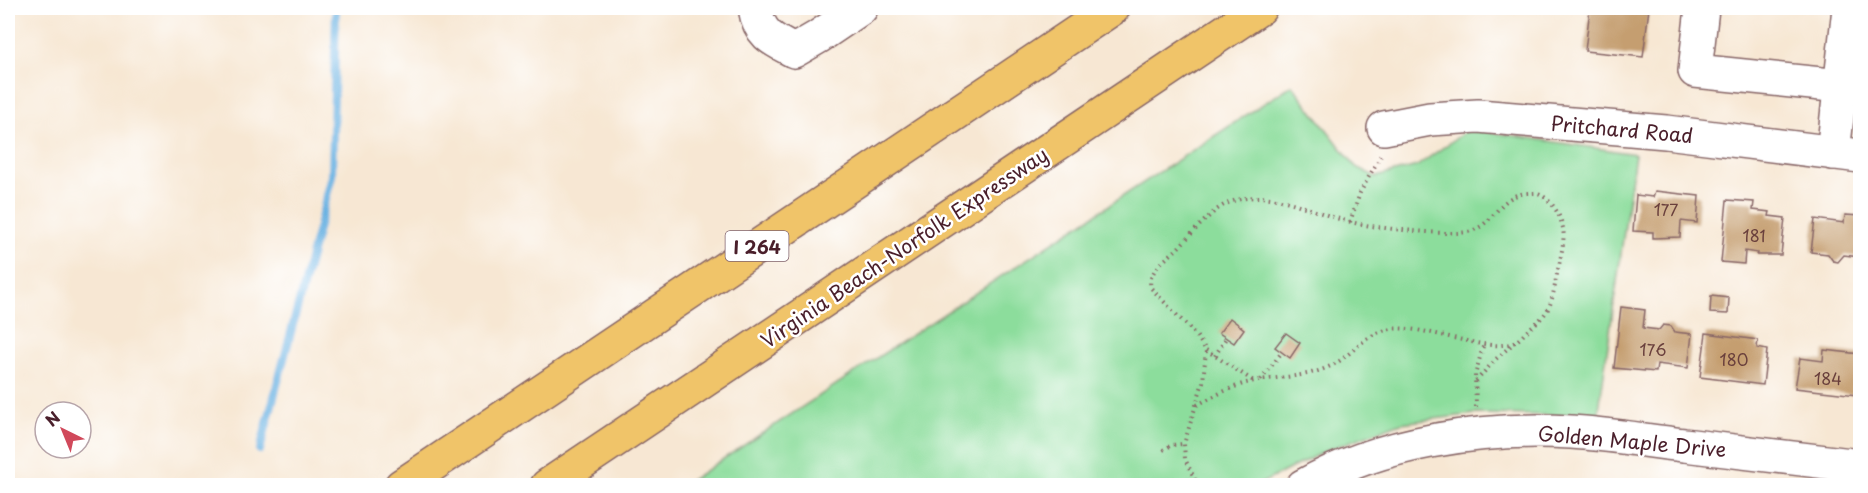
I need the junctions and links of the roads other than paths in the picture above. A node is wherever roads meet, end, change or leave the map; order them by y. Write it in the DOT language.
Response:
graph roads {
  1 [pos="755,8"];
  2 [pos="861,8"];
  3 [pos="1113,8"];
  4 [pos="1260,8"];
  5 [pos="1702,8"];
  6 [pos="1849,8"];
  7 [pos="1841,86"];
  8 [pos="1384,128"];
  9 [pos="1846,154"];
  10 [pos="1848,472"];
  11 [pos="401,486"];
  12 [pos="548,486"];
  13 [pos="1303,486"];
  1 -- 2 [label="street"];
  3 -- 11 [label="highway, I 264"];
  4 -- 12 [label="highway, Virginia Beach-Norfolk Expressway"];
  5 -- 7 [label="street"];
  6 -- 7 [label="street"];
  7 -- 9 [label="street"];
  8 -- 9 [label="street, Pritchard Road"];
  10 -- 13 [label="street, Golden Maple Drive"];
}
